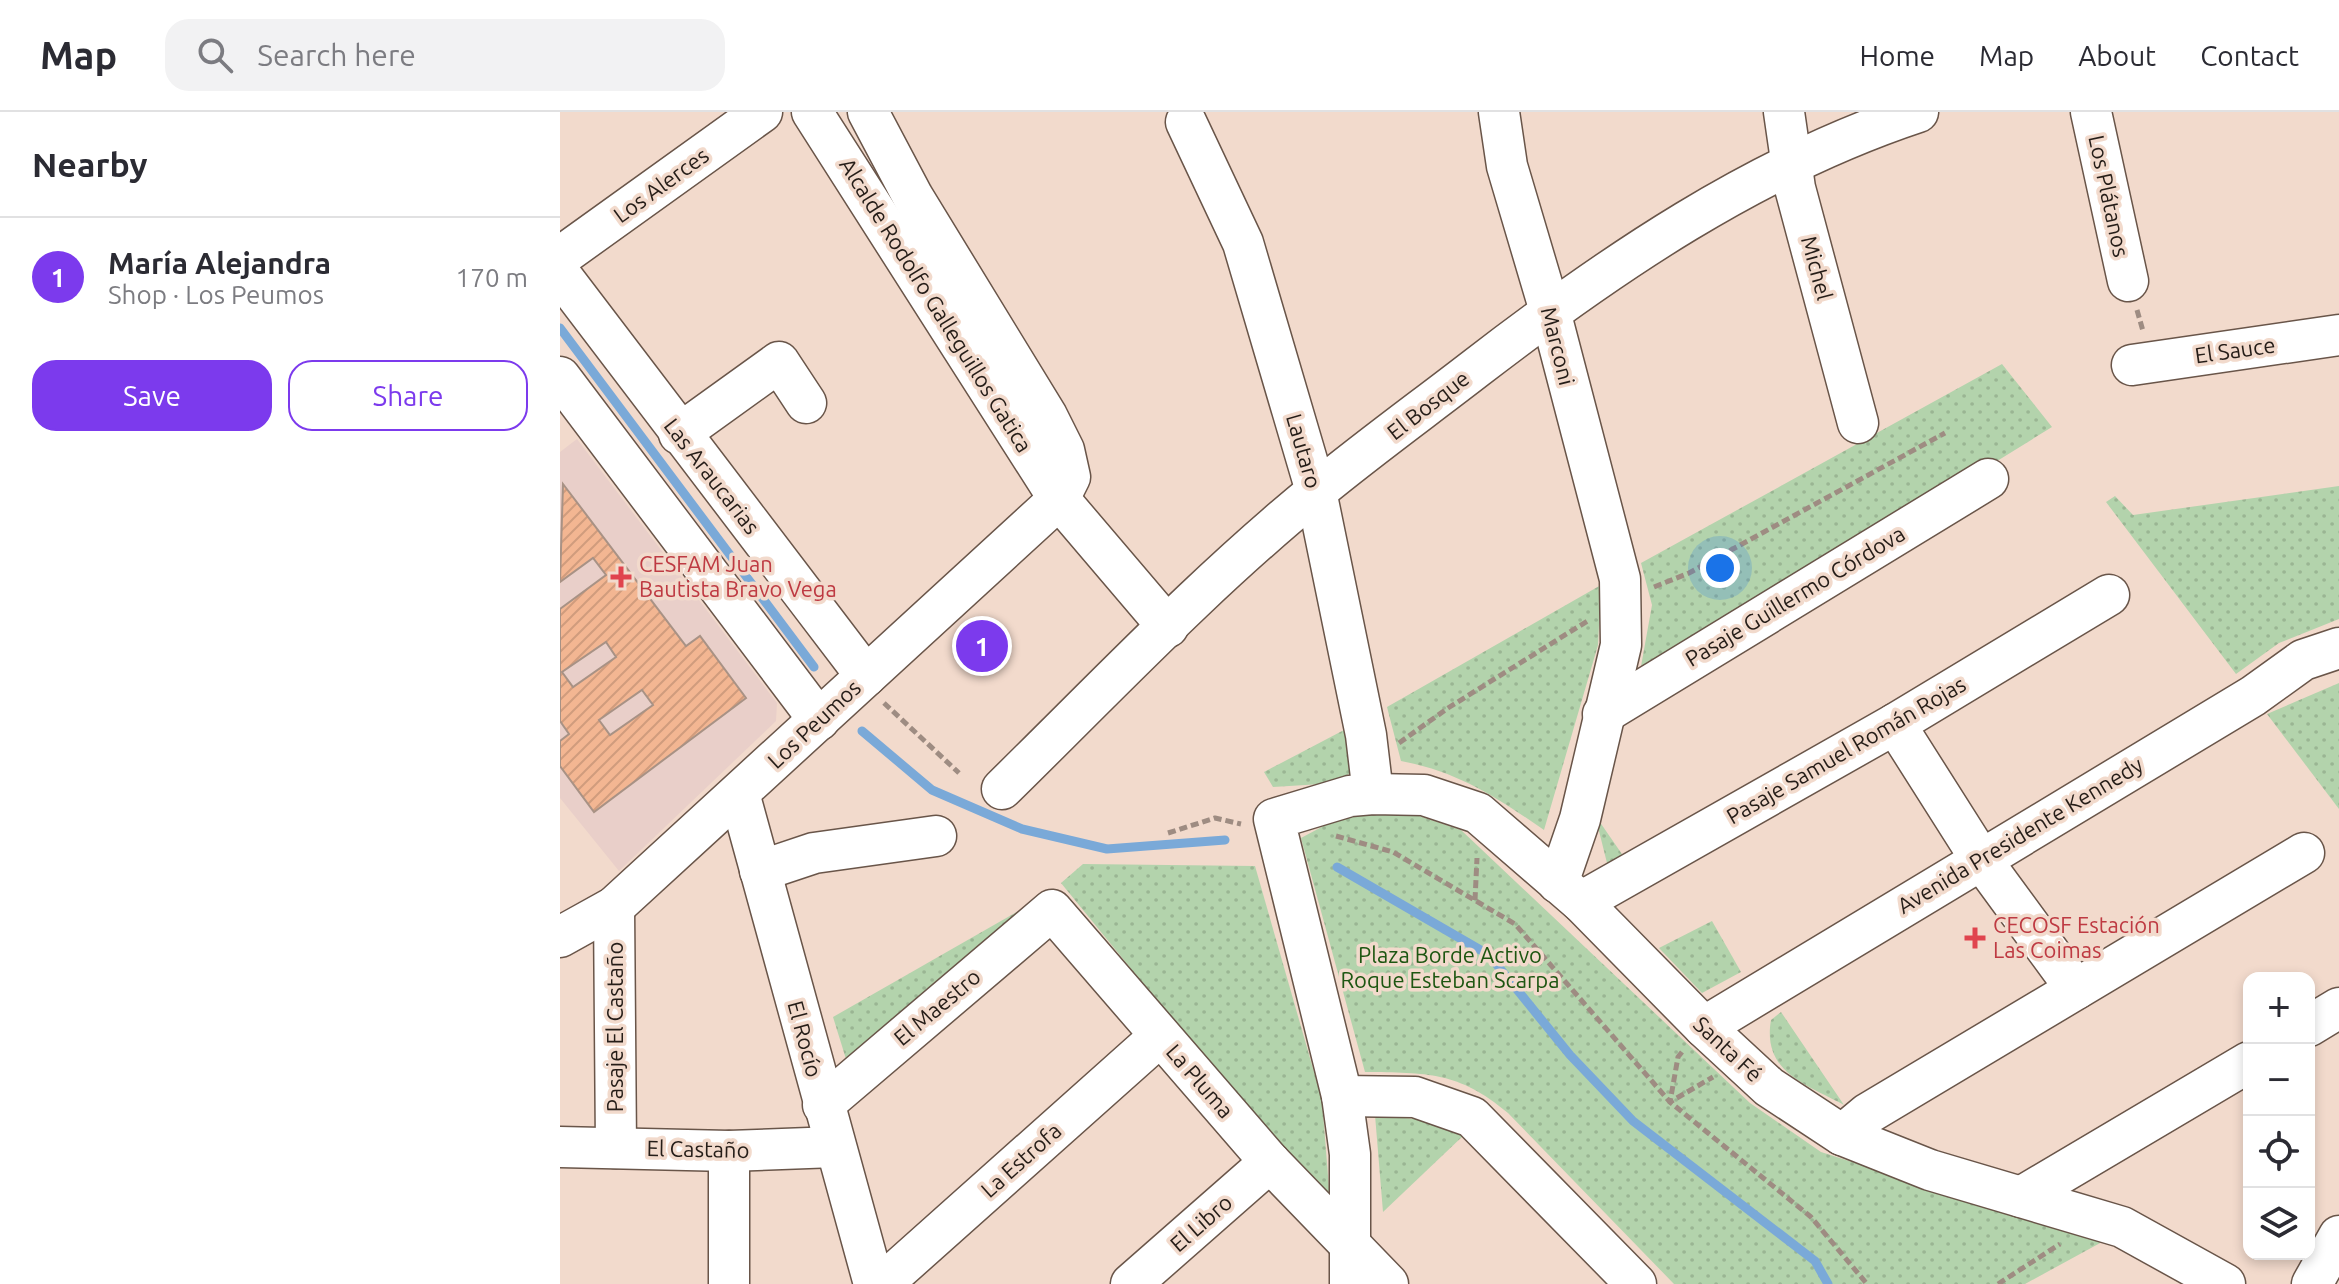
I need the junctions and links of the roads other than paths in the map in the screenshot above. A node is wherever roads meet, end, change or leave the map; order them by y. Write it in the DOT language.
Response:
graph roads {
  1 [pos="762,112"];
  2 [pos="812,112"];
  3 [pos="1499,112"];
  4 [pos="1784,112"];
  5 [pos="1918,112"];
  6 [pos="2091,112"];
  7 [pos="875,114"];
  8 [pos="1186,122"];
  9 [pos="1791,161"];
  10 [pos="560,257"];
  11 [pos="560,274"];
  12 [pos="2128,281"];
  13 [pos="1550,311"];
  14 [pos="2339,335"];
  15 [pos="2142,364"];
  16 [pos="560,377"];
  17 [pos="806,403"];
  18 [pos="1858,423"];
  19 [pos="679,434"];
  20 [pos="1988,479"];
  21 [pos="1316,491"];
  22 [pos="1059,499"];
  23 [pos="2109,595"];
  24 [pos="1168,627"];
  25 [pos="2339,648"];
  26 [pos="866,676"];
  27 [pos="1603,714"];
  28 [pos="819,720"];
  29 [pos="1895,724"];
  30 [pos="1002,789"];
  31 [pos="739,793"];
  32 [pos="1373,794"];
  33 [pos="936,836"];
  34 [pos="2304,853"];
  35 [pos="1980,858"];
  36 [pos="760,871"];
  37 [pos="1570,893"];
  38 [pos="614,907"];
  39 [pos="1052,910"];
  40 [pos="560,937"];
  41 [pos="2076,989"];
  42 [pos="2339,1008"];
  43 [pos="2315,1022"];
  44 [pos="1704,1027"];
  45 [pos="1160,1036"];
  46 [pos="2243,1066"];
  47 [pos="1342,1096"];
  48 [pos="823,1105"];
  49 [pos="1842,1135"];
  50 [pos="560,1147"];
  51 [pos="835,1147"];
  52 [pos="616,1148"];
  53 [pos="729,1151"];
  54 [pos="1270,1162"];
  55 [pos="2021,1197"];
  56 [pos="2339,1236"];
  57 [pos="1351,1266"];
  58 [pos="729,1284"];
  59 [pos="874,1284"];
  60 [pos="882,1284"];
  61 [pos="1131,1284"];
  62 [pos="1388,1284"];
  63 [pos="1636,1284"];
  64 [pos="2225,1284"];
  65 [pos="2312,1284"];
  1 -- 10 [label="street, Los Alerces"];
  2 -- 22 [label="street, Alcalde Rodolfo Galleguillos Gatica"];
  3 -- 13 [label="street, Marconi"];
  4 -- 9 [label="street, Michel"];
  5 -- 9 [label="street, El Bosque"];
  6 -- 12 [label="street, Los Plátanos"];
  7 -- 22 [label="street, Alcalde Rodolfo Galleguillos Gatica"];
  8 -- 21 [label="street, Lautaro"];
  9 -- 13 [label="street, El Bosque"];
  9 -- 18 [label="street, Michel"];
  11 -- 19 [label="street, Las Araucarias"];
  13 -- 21 [label="street, El Bosque"];
  13 -- 27 [label="street, Marconi"];
  14 -- 15 [label="street, El Sauce"];
  16 -- 28 [label="street"];
  17 -- 19 [label="street"];
  19 -- 26 [label="street, Las Araucarias"];
  20 -- 27 [label="street, Pasaje Guillermo Córdova"];
  21 -- 24 [label="street, El Bosque"];
  21 -- 32 [label="street, Lautaro"];
  22 -- 24 [label="street, Alcalde Rodolfo Galleguillos Gatica"];
  22 -- 26 [label="street, Los Peumos"];
  23 -- 29 [label="street, Pasaje Samuel Román Rojas"];
  24 -- 30 [label="street, El Bosque"];
  25 -- 35 [label="street, Avenida Presidente Kennedy"];
  26 -- 28 [label="street, Los Peumos"];
  27 -- 37 [label="street, Marconi"];
  28 -- 31 [label="street, Los Peumos"];
  29 -- 35 [label="street"];
  29 -- 37 [label="street, Pasaje Samuel Román Rojas"];
  31 -- 36 [label="street, El Rocío"];
  31 -- 38 [label="street, Los Peumos"];
  32 -- 37 [label="street, Santa Fé"];
  32 -- 47 [label="street, Santa Fé"];
  33 -- 36 [label="street"];
  34 -- 41 [label="street"];
  35 -- 41 [label="street"];
  35 -- 44 [label="street, Avenida Presidente Kennedy"];
  36 -- 48 [label="street, El Rocío"];
  37 -- 44 [label="street, Santa Fé"];
  38 -- 40 [label="street, Los Peumos"];
  38 -- 52 [label="street, Pasaje El Castaño"];
  39 -- 45 [label="street, La Pluma"];
  39 -- 48 [label="street, El Maestro"];
  41 -- 49 [label="street"];
  42 -- 43 [label="street"];
  44 -- 49 [label="street, Santa Fé"];
  45 -- 54 [label="street, La Pluma"];
  45 -- 60 [label="street, La Estrofa"];
  46 -- 55 [label="street"];
  47 -- 57 [label="street"];
  47 -- 63 [label="street"];
  48 -- 51 [label="street, El Rocío"];
  49 -- 55 [label="street, Santa Fé"];
  50 -- 52 [label="street, El Castaño"];
  51 -- 53 [label="street, El Castaño"];
  51 -- 59 [label="street, El Rocío"];
  52 -- 53 [label="street, El Castaño"];
  53 -- 58 [label="street"];
  54 -- 57 [label="street, La Pluma"];
  54 -- 61 [label="street, El Libro"];
  55 -- 64 [label="street, Santa Fé"];
  56 -- 65 [label="street"];
  57 -- 62 [label="street, La Pluma"];
}
